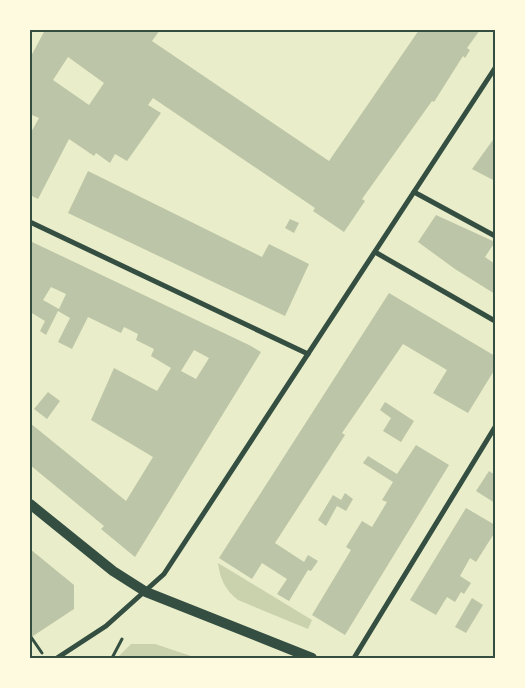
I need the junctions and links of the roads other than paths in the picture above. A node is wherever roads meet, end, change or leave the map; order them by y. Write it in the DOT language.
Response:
graph roads {
  1 [pos="495,68"];
  2 [pos="414,192"];
  3 [pos="30,222"];
  4 [pos="495,236"];
  5 [pos="375,252"];
  6 [pos="495,321"];
  7 [pos="308,354"];
  8 [pos="495,427"];
  9 [pos="30,504"];
  10 [pos="146,592"];
  11 [pos="57,658"];
  12 [pos="312,658"];
  13 [pos="354,658"];
  1 -- 2 [label="street"];
  2 -- 4 [label="street"];
  2 -- 5 [label="street"];
  3 -- 7 [label="street"];
  5 -- 6 [label="street"];
  5 -- 7 [label="street"];
  7 -- 10 [label="street"];
  8 -- 13 [label="street"];
  9 -- 10 [label="main road"];
  10 -- 11 [label="street"];
  10 -- 12 [label="main road"];
}
